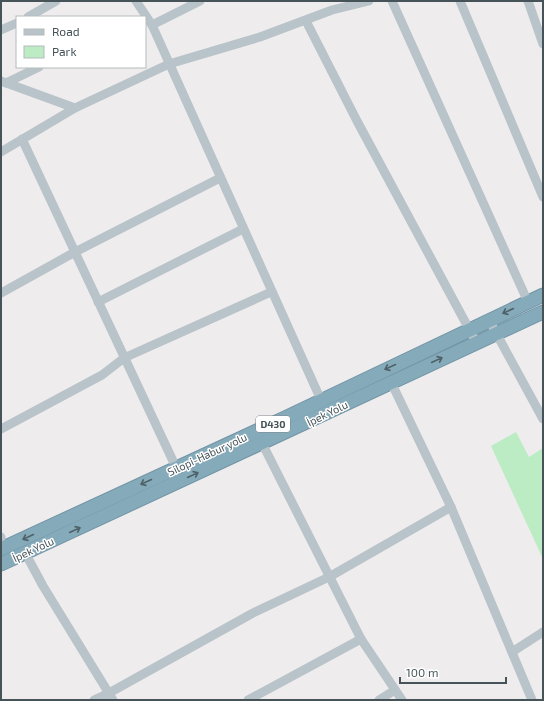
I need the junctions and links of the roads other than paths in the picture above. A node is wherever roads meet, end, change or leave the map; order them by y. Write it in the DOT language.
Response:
graph roads {
  1 [pos="56,1"];
  2 [pos="136,1"];
  3 [pos="200,1"];
  4 [pos="369,1"];
  5 [pos="392,1"];
  6 [pos="460,1"];
  7 [pos="528,1"];
  8 [pos="330,5"];
  9 [pos="30,16"];
  10 [pos="145,16"];
  11 [pos="306,21"];
  12 [pos="148,22"];
  13 [pos="16,23"];
  14 [pos="1,30"];
  15 [pos="543,44"];
  16 [pos="169,64"];
  17 [pos="37,68"];
  18 [pos="4,82"];
  19 [pos="75,108"];
  20 [pos="22,140"];
  21 [pos="1,152"];
  22 [pos="220,178"];
  23 [pos="543,197"];
  24 [pos="242,229"];
  25 [pos="74,252"];
  26 [pos="271,292"];
  27 [pos="1,293"];
  28 [pos="543,295"];
  29 [pos="98,302"];
  30 [pos="528,302"];
  31 [pos="543,312"];
  32 [pos="489,320"];
  33 [pos="470,329"];
  34 [pos="496,333"];
  35 [pos="476,342"];
  36 [pos="124,358"];
  37 [pos="390,382"];
  38 [pos="320,400"];
  39 [pos="543,419"];
  40 [pos="1,428"];
  41 [pos="262,443"];
  42 [pos="173,461"];
  43 [pos="451,507"];
  44 [pos="1,549"];
  45 [pos="29,560"];
  46 [pos="1,564"];
  47 [pos="329,576"];
  48 [pos="543,632"];
  49 [pos="361,639"];
  50 [pos="512,652"];
  51 [pos="395,690"];
  52 [pos="111,696"];
  53 [pos="260,697"];
  54 [pos="94,700"];
  55 [pos="248,700"];
  56 [pos="379,700"];
  57 [pos="402,700"];
  58 [pos="532,700"];
  1 -- 9 [label="street"];
  2 -- 10 [label="street"];
  3 -- 12 [label="street"];
  4 -- 8 [label="street"];
  5 -- 30 [label="street"];
  6 -- 23 [label="street"];
  7 -- 15 [label="street"];
  8 -- 11 [label="street"];
  11 -- 16 [label="street"];
  11 -- 33 [label="street"];
  12 -- 16 [label="street"];
  13 -- 14 [label="street"];
  16 -- 19 [label="street"];
  16 -- 22 [label="street"];
  17 -- 18 [label="street"];
  18 -- 19 [label="street"];
  19 -- 20 [label="street"];
  20 -- 21 [label="street"];
  20 -- 25 [label="street"];
  22 -- 24 [label="street"];
  22 -- 25 [label="street"];
  24 -- 26 [label="street"];
  24 -- 29 [label="street"];
  25 -- 27 [label="street"];
  25 -- 29 [label="street"];
  26 -- 36 [label="street"];
  26 -- 38 [label="street"];
  28 -- 30 [label="highway, Silopi-Habur yolu / D430"];
  29 -- 36 [label="street"];
  30 -- 32 [label="highway, Silopi-Habur yolu / D430, one-way"];
  31 -- 34 [label="highway, İpek Yolu / D430"];
  32 -- 33 [label="highway, Silopi-Habur yolu / D430"];
  32 -- 34 [label="street"];
  33 -- 35 [label="street"];
  33 -- 38 [label="highway, Silopi-Habur yolu / D430, one-way"];
  34 -- 35 [label="highway, İpek Yolu / D430"];
  34 -- 39 [label="street"];
  37 -- 35 [label="highway, İpek Yolu / D430, one-way"];
  36 -- 40 [label="street"];
  36 -- 42 [label="street"];
  37 -- 41 [label="highway, İpek Yolu / D430"];
  37 -- 43 [label="street"];
  38 -- 44 [label="highway, Silopi-Habur yolu / D430, one-way"];
  46 -- 41 [label="highway, İpek Yolu / D430, one-way"];
  41 -- 47 [label="street"];
  43 -- 47 [label="street"];
  43 -- 50 [label="street"];
  45 -- 52 [label="street"];
  47 -- 49 [label="street"];
  47 -- 52 [label="street"];
  48 -- 50 [label="street"];
  49 -- 51 [label="street"];
  49 -- 53 [label="street"];
  50 -- 58 [label="street"];
  51 -- 56 [label="street"];
  51 -- 57 [label="street"];
  52 -- 54 [label="street"];
  53 -- 55 [label="street"];
}
